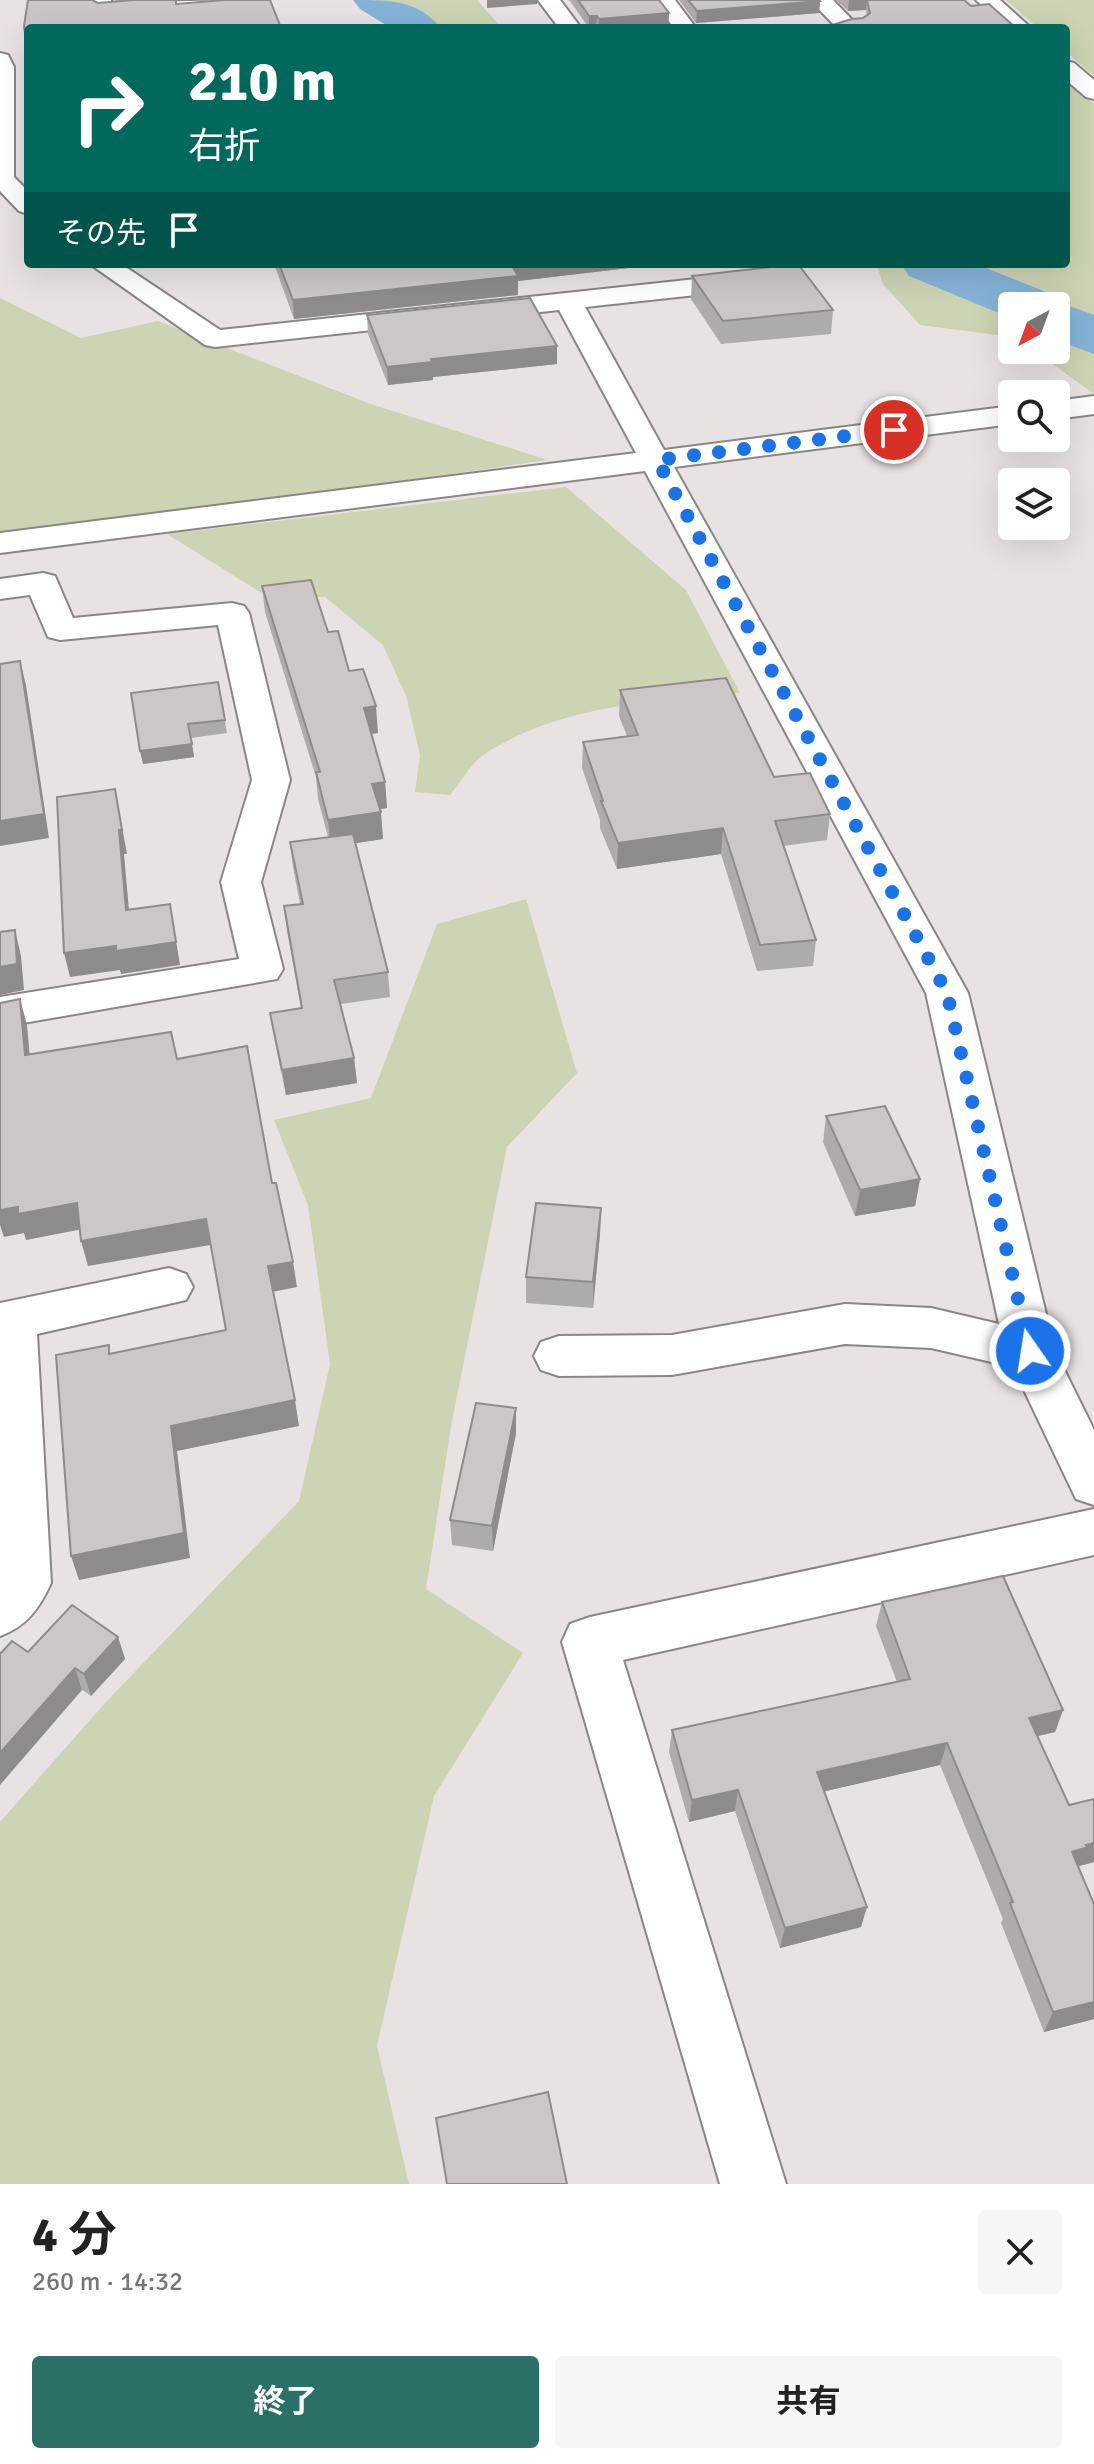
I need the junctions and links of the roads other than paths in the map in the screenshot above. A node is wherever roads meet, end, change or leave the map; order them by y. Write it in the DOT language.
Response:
graph roads {
  1 [pos="100,0"];
  2 [pos="219,0"];
  3 [pos="549,0"];
  4 [pos="664,0"];
  5 [pos="821,0"];
  6 [pos="987,0"];
  7 [pos="567,24"];
  8 [pos="682,24"];
  9 [pos="845,24"];
  10 [pos="1015,24"];
  11 [pos="2,63"];
  12 [pos="24,64"];
  13 [pos="1070,71"];
  14 [pos="1094,92"];
  15 [pos="24,143"];
  16 [pos="0,146"];
  17 [pos="1,180"];
  18 [pos="24,202"];
  19 [pos="109,268"];
  20 [pos="774,278"];
  21 [pos="568,302"];
  22 [pos="1094,405"];
  23 [pos="1070,408"];
  24 [pos="998,417"];
  25 [pos="657,460"];
  26 [pos="0,543"];
  27 [pos="0,589"];
  28 [pos="0,1012"];
  29 [pos="169,1287"];
  30 [pos="6,1322"];
  31 [pos="1030,1351"];
  32 [pos="559,1356"];
  33 [pos="1094,1483"];
  34 [pos="1094,1532"];
  35 [pos="0,1611"];
  36 [pos="753,2184"];
  1 -- 2 [label="street"];
  3 -- 7 [label="street"];
  4 -- 8 [label="street"];
  5 -- 9 [label="street"];
  6 -- 10 [label="street"];
  11 -- 12 [label="street"];
  11 -- 16 [label="street"];
  13 -- 14 [label="street"];
  15 -- 16 [label="street"];
  16 -- 17 [label="street"];
  17 -- 18 [label="street"];
  19 -- 21 [label="street"];
  20 -- 21 [label="street"];
  21 -- 25 [label="street"];
  22 -- 23 [label="street"];
  24 -- 25 [label="street"];
  25 -- 26 [label="street"];
  25 -- 31 [label="street"];
  27 -- 28 [label="street"];
  29 -- 30 [label="street"];
  30 -- 35 [label="street"];
  31 -- 32 [label="street"];
  31 -- 33 [label="street"];
  34 -- 36 [label="street"];
}
